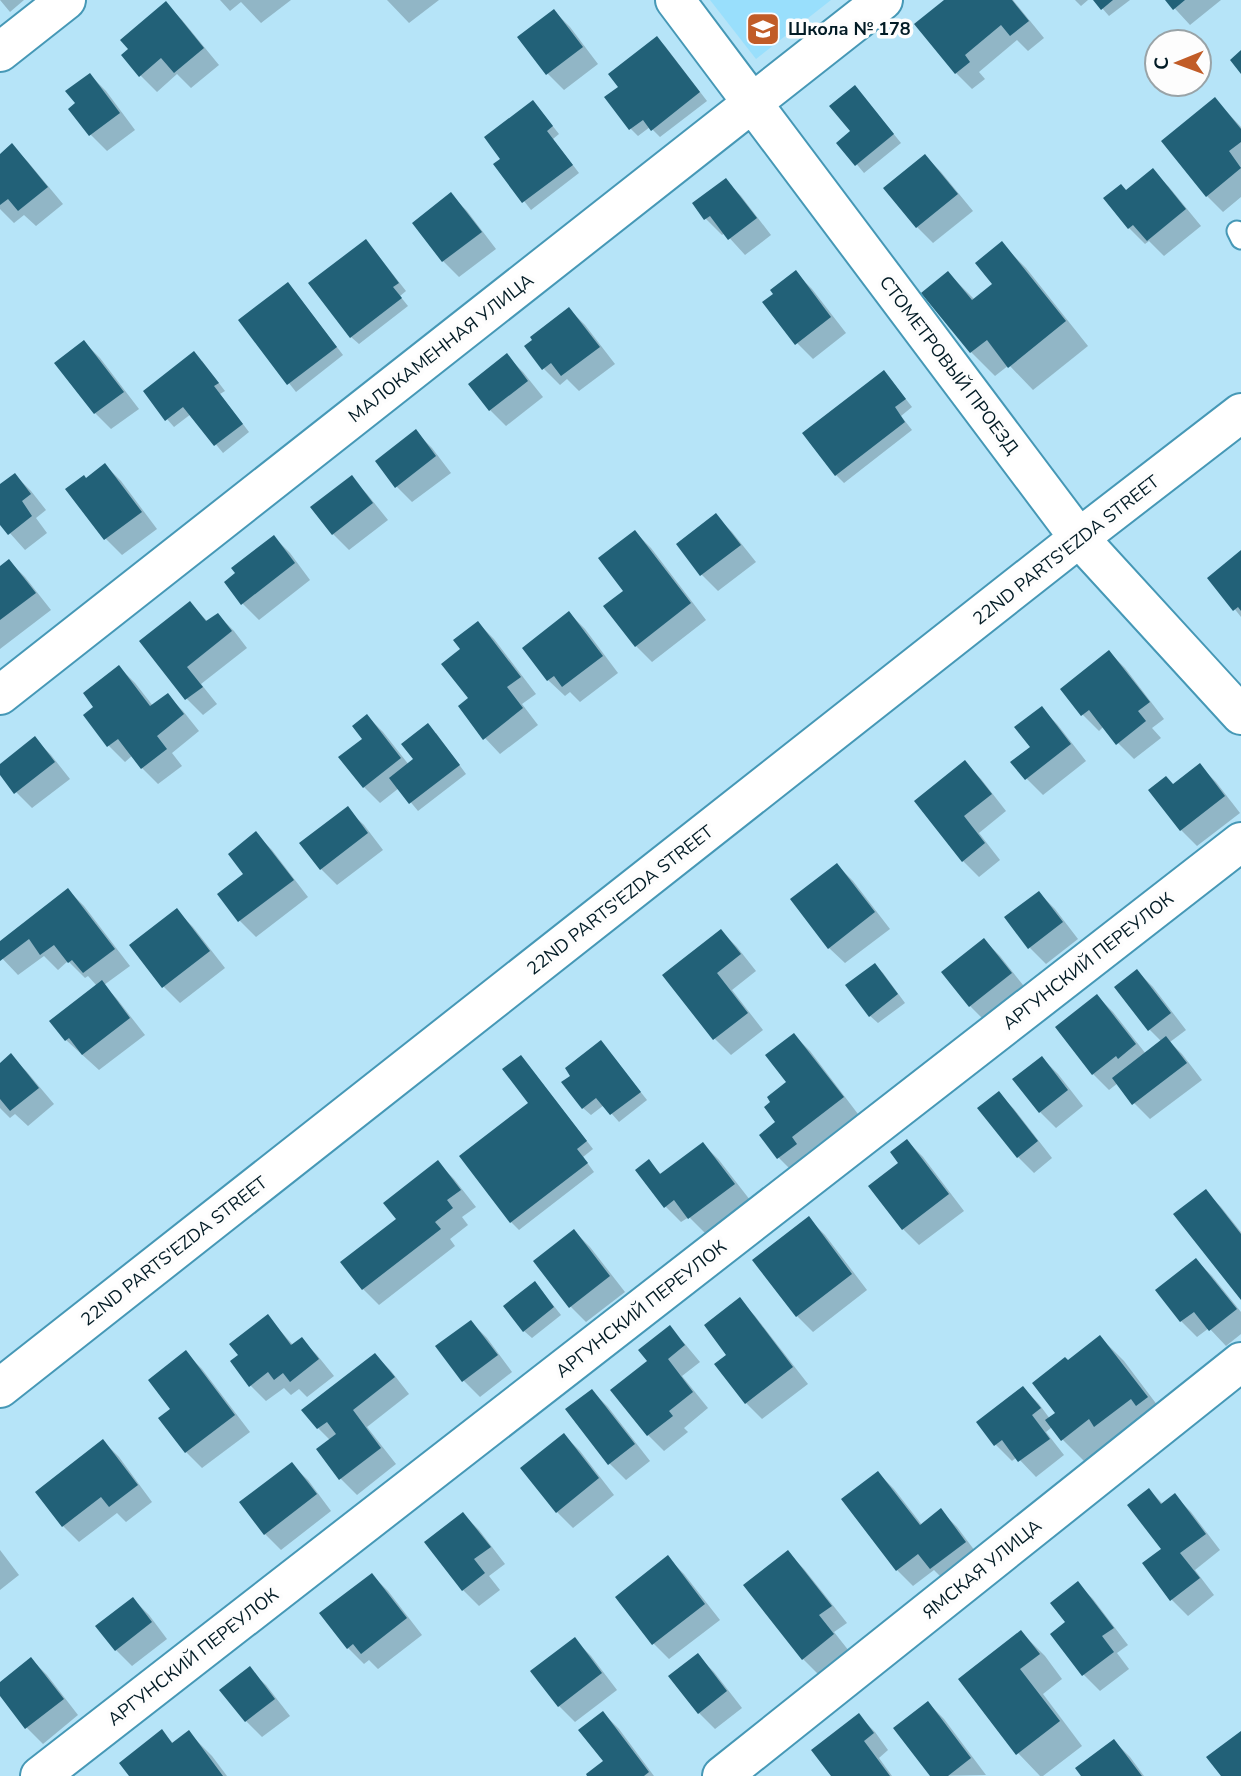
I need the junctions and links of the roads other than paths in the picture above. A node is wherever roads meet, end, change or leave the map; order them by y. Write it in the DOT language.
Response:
graph roads {
  1 [pos="66,0"];
  2 [pos="675,0"];
  3 [pos="883,0"];
  4 [pos="0,52"];
  5 [pos="753,103"];
  6 [pos="1241,414"];
  7 [pos="1079,538"];
  8 [pos="0,695"];
  9 [pos="1241,715"];
  10 [pos="1241,842"];
  11 [pos="1241,1363"];
  12 [pos="0,1388"];
  13 [pos="40,1776"];
  14 [pos="722,1776"];
  1 -- 4 [label="street"];
  2 -- 5 [label="street, СТОМЕТРОВЫЙ ПРОЕЗД"];
  3 -- 5 [label="street, МАЛОКАМЕННАЯ УЛИЦА"];
  5 -- 7 [label="street, СТОМЕТРОВЫЙ ПРОЕЗД"];
  5 -- 8 [label="street, МАЛОКАМЕННАЯ УЛИЦА"];
  6 -- 7 [label="street, 22ND PARTS'EZDA STREET"];
  7 -- 9 [label="street, СТОМЕТРОВЫЙ ПРОЕЗД"];
  7 -- 12 [label="street, 22ND PARTS'EZDA STREET"];
  10 -- 13 [label="street, АРГУНСКИЙ ПЕРЕУЛОК"];
  11 -- 14 [label="street, ЯМСКАЯ УЛИЦА"];
}
